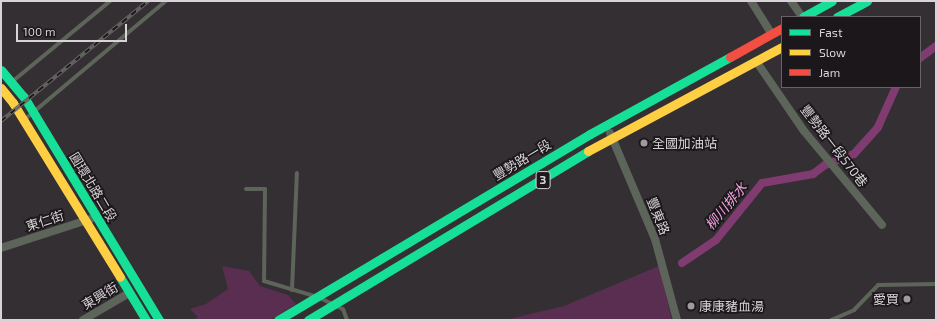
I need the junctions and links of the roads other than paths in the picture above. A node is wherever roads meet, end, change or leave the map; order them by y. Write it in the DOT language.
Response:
graph roads {
  1 [pos="110,1"];
  2 [pos="166,1"];
  3 [pos="751,1"];
  4 [pos="791,1"];
  5 [pos="832,1"];
  6 [pos="867,1"];
  7 [pos="801,16"];
  8 [pos="804,16"];
  9 [pos="839,16"];
  10 [pos="781,28"];
  11 [pos="771,33"];
  12 [pos="781,48"];
  13 [pos="756,61"];
  14 [pos="1,70"];
  15 [pos="13,82"];
  16 [pos="2,89"];
  17 [pos="33,112"];
  18 [pos="24,120"];
  19 [pos="606,126"];
  20 [pos="612,138"];
  21 [pos="297,173"];
  22 [pos="246,189"];
  23 [pos="96,217"];
  24 [pos="85,221"];
  25 [pos="882,225"];
  26 [pos="1,248"];
  27 [pos="936,284"];
  28 [pos="292,290"];
  29 [pos="129,293"];
  30 [pos="318,296"];
  31 [pos="334,304"];
  32 [pos="83,320"];
  33 [pos="146,320"];
  34 [pos="158,320"];
  35 [pos="278,320"];
  36 [pos="308,320"];
  37 [pos="347,320"];
  38 [pos="677,320"];
  39 [pos="831,320"];
  1 -- 15 [label="lane"];
  2 -- 17 [label="lane"];
  3 -- 11 [label="street"];
  4 -- 7 [label="street"];
  5 -- 8 [label="main road"];
  6 -- 9 [label="main road"];
  10 -- 11 [label="main road, 豐勢路一段 / 3"];
  11 -- 19 [label="main road, 豐勢路一段 / 3"];
  12 -- 13 [label="main road, 3"];
  13 -- 20 [label="main road, 3"];
  13 -- 25 [label="street, 豐勢路一段570巷"];
  14 -- 15 [label="main road, 圓環北路二段"];
  15 -- 16 [label="street"];
  15 -- 17 [label="main road, 圓環北路二段"];
  16 -- 18 [label="main road, 圓環北路二段"];
  17 -- 18 [label="lane"];
  17 -- 23 [label="main road, 圓環北路二段"];
  18 -- 24 [label="main road, 圓環北路二段"];
  19 -- 20 [label="street, 豐東路"];
  19 -- 30 [label="main road, 豐勢路一段 / 3"];
  20 -- 31 [label="main road, 3"];
  20 -- 38 [label="street, 豐東路"];
  21 -- 28 [label="lane"];
  22 -- 28 [label="lane"];
  23 -- 24 [label="street, 東仁街"];
  23 -- 34 [label="main road, 圓環北路二段"];
  24 -- 26 [label="street, 東仁街"];
  24 -- 29 [label="main road, 圓環北路二段"];
  27 -- 39 [label="lane"];
  28 -- 30 [label="lane"];
  29 -- 32 [label="street, 東興街"];
  29 -- 33 [label="main road, 圓環北路二段"];
  30 -- 31 [label="lane"];
  30 -- 35 [label="main road, 豐勢路一段 / 3"];
  31 -- 36 [label="main road, 3"];
  31 -- 37 [label="lane"];
}
